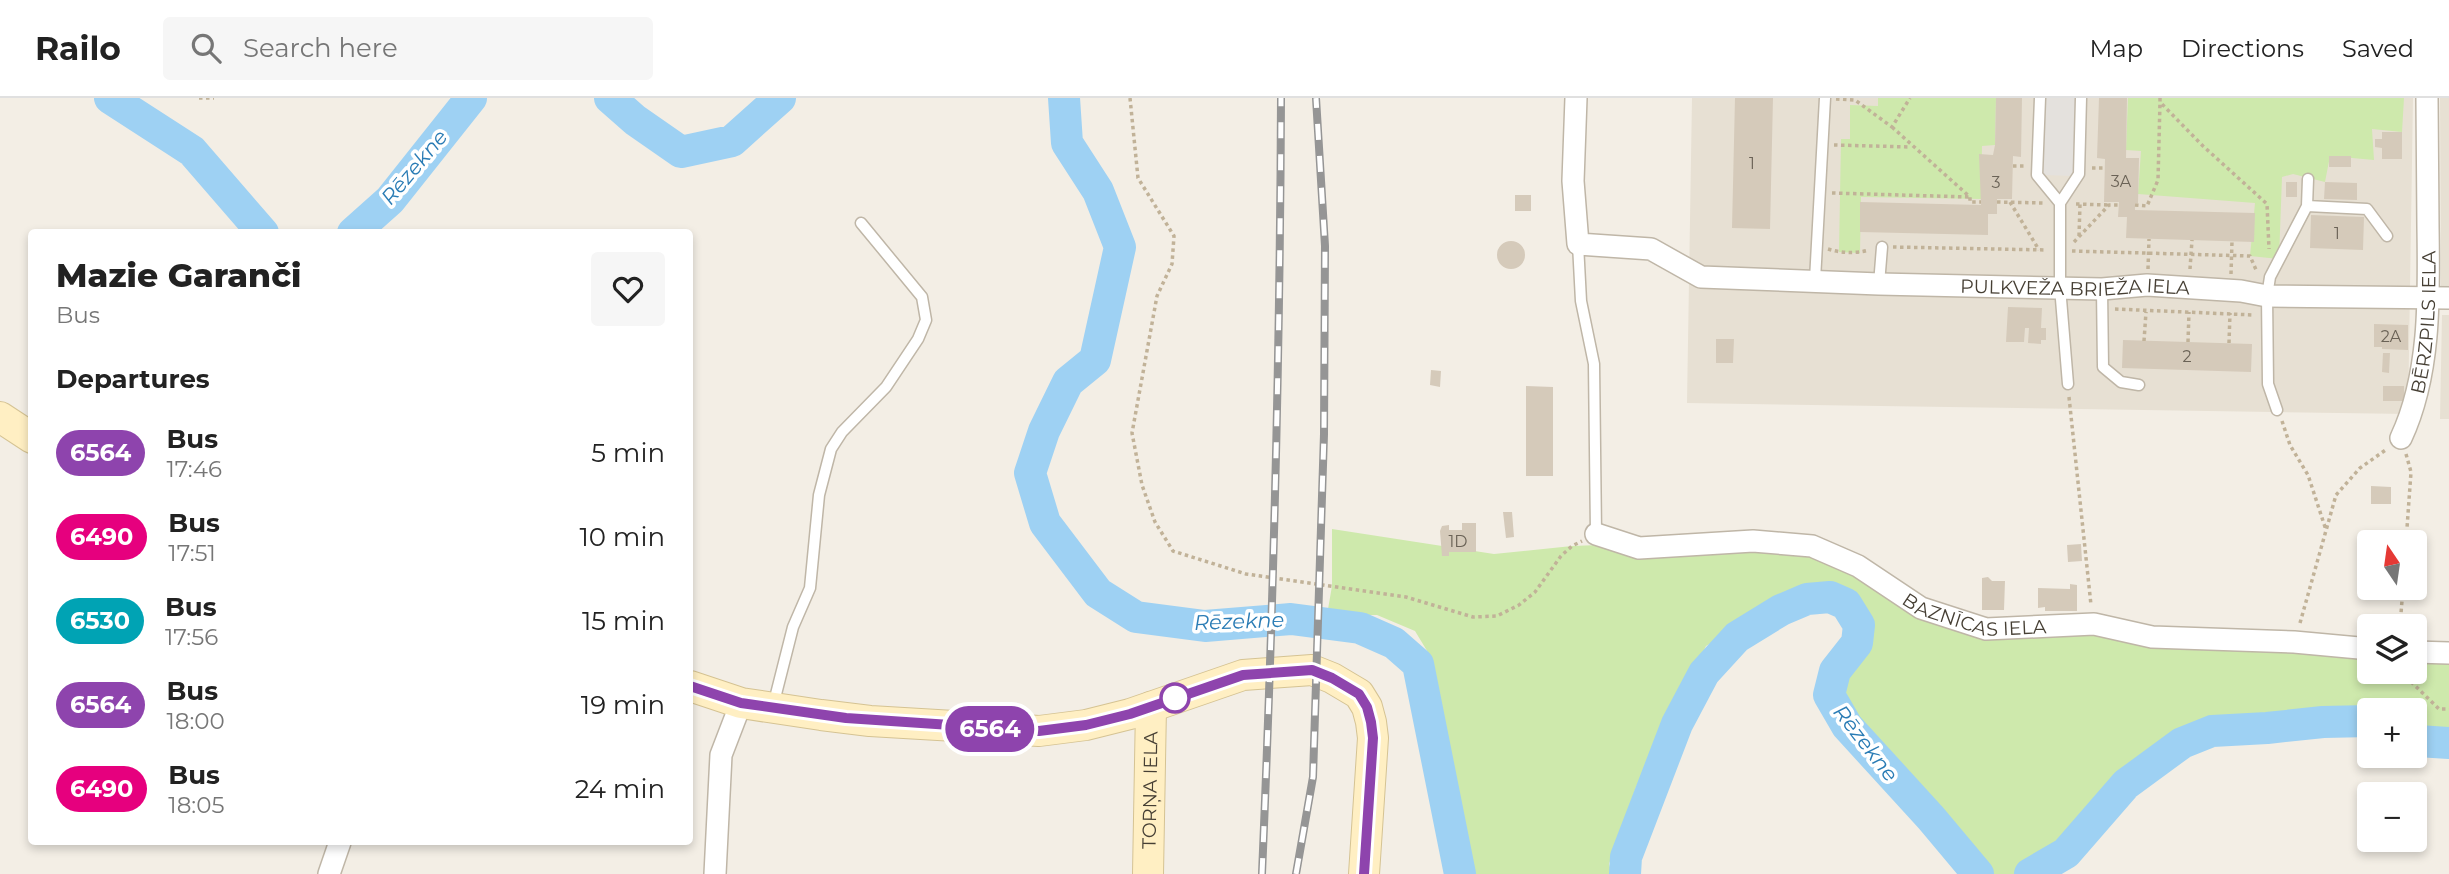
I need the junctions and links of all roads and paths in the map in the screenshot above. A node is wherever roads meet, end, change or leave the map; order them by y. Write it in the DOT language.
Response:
graph roads {
  1 [pos="198,98"];
  2 [pos="214,98"];
  3 [pos="1130,98"];
  4 [pos="1576,98"];
  5 [pos="1825,98"];
  6 [pos="1910,98"];
  7 [pos="2040,98"];
  8 [pos="2081,98"];
  9 [pos="2427,98"];
  10 [pos="2161,100"];
  11 [pos="1892,127"];
  12 [pos="1823,145"];
  13 [pos="1913,147"];
  14 [pos="2308,179"];
  15 [pos="1820,192"];
  16 [pos="1970,197"];
  17 [pos="1981,202"];
  18 [pos="2010,202"];
  19 [pos="2060,203"];
  20 [pos="2080,204"];
  21 [pos="2119,205"];
  22 [pos="2135,205"];
  23 [pos="2307,206"];
  24 [pos="861,223"];
  25 [pos="2079,236"];
  26 [pos="2386,236"];
  27 [pos="1578,244"];
  28 [pos="1882,247"];
  29 [pos="2039,250"];
  30 [pos="2065,251"];
  31 [pos="2268,260"];
  32 [pos="1815,280"];
  33 [pos="1879,284"];
  34 [pos="2060,287"];
  35 [pos="2439,298"];
  36 [pos="2102,299"];
  37 [pos="2267,306"];
  38 [pos="2068,384"];
  39 [pos="2139,384"];
  40 [pos="2277,410"];
  41 [pos="0,417"];
  42 [pos="28,435"];
  43 [pos="2401,438"];
  44 [pos="2326,530"];
  45 [pos="2407,530"];
  46 [pos="1596,534"];
  47 [pos="2094,624"];
  48 [pos="2294,642"];
  49 [pos="2357,648"];
  50 [pos="2427,652"];
  51 [pos="2449,653"];
  52 [pos="2413,684"];
  53 [pos="693,687"];
  54 [pos="1163,702"];
  55 [pos="741,703"];
  56 [pos="772,709"];
  57 [pos="2449,709"];
  58 [pos="339,845"];
  59 [pos="329,874"];
  60 [pos="715,874"];
  61 [pos="1148,874"];
  62 [pos="1364,874"];
  1 -- 2 [label="path"];
  3 -- 46 [label="path"];
  4 -- 27 [label="street"];
  5 -- 11 [label="path"];
  5 -- 12 [label="lane"];
  6 -- 11 [label="path"];
  7 -- 19 [label="lane"];
  8 -- 19 [label="lane"];
  9 -- 35 [label="street, BĒRZPILS IELA"];
  10 -- 22 [label="path"];
  10 -- 31 [label="path"];
  11 -- 13 [label="path"];
  12 -- 13 [label="path"];
  12 -- 15 [label="lane"];
  13 -- 16 [label="path"];
  14 -- 23 [label="lane"];
  15 -- 16 [label="path"];
  15 -- 32 [label="lane"];
  16 -- 17 [label="path"];
  18 -- 29 [label="path"];
  19 -- 34 [label="lane"];
  20 -- 25 [label="path"];
  21 -- 25 [label="path"];
  23 -- 26 [label="lane"];
  23 -- 37 [label="lane"];
  24 -- 56 [label="lane"];
  25 -- 30 [label="path"];
  27 -- 32 [label="street, PULKVEŽA BRIEŽA IELA"];
  27 -- 46 [label="lane"];
  28 -- 33 [label="lane"];
  32 -- 33 [label="street, PULKVEŽA BRIEŽA IELA"];
  33 -- 34 [label="street, PULKVEŽA BRIEŽA IELA"];
  34 -- 36 [label="street, PULKVEŽA BRIEŽA IELA"];
  34 -- 38 [label="lane"];
  35 -- 37 [label="street, PULKVEŽA BRIEŽA IELA"];
  35 -- 43 [label="street, BĒRZPILS IELA"];
  36 -- 37 [label="path"];
  36 -- 37 [label="street, PULKVEŽA BRIEŽA IELA"];
  36 -- 39 [label="lane"];
  37 -- 40 [label="lane"];
  38 -- 47 [label="path"];
  40 -- 44 [label="path"];
  41 -- 42 [label="main road"];
  43 -- 44 [label="path"];
  43 -- 45 [label="path"];
  44 -- 48 [label="path"];
  46 -- 47 [label="street, BAZNĪCAS IELA"];
  47 -- 48 [label="street, BAZNĪCAS IELA"];
  48 -- 49 [label="street, BAZNĪCAS IELA"];
  50 -- 51 [label="street"];
  52 -- 57 [label="path"];
  53 -- 55 [label="main road"];
  54 -- 56 [label="main road"];
  54 -- 61 [label="main road, TORŅA IELA"];
  54 -- 62 [label="main road"];
  55 -- 56 [label="main road"];
  55 -- 60 [label="street"];
  58 -- 59 [label="street"];
}
